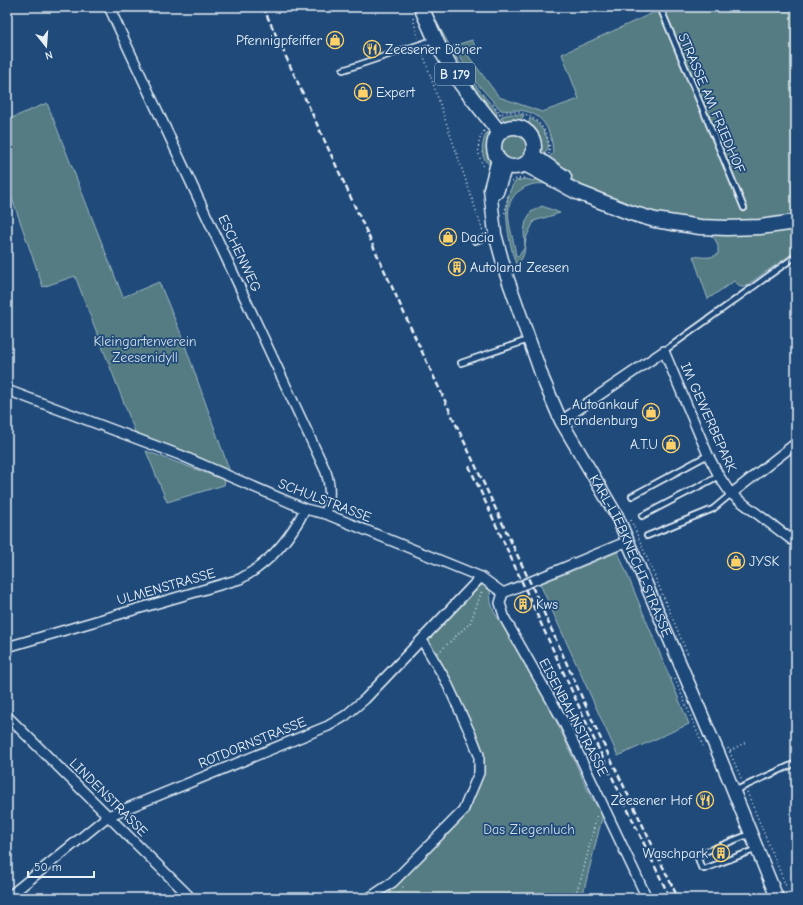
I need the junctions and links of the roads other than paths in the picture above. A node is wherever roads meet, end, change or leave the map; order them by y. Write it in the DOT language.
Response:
graph roads {
  1 [pos="109,7"];
  2 [pos="660,7"];
  3 [pos="416,11"];
  4 [pos="435,39"];
  5 [pos="343,70"];
  6 [pos="497,123"];
  7 [pos="529,159"];
  8 [pos="502,162"];
  9 [pos="744,208"];
  10 [pos="492,212"];
  11 [pos="796,222"];
  12 [pos="490,236"];
  13 [pos="475,242"];
  14 [pos="796,256"];
  15 [pos="528,340"];
  16 [pos="664,351"];
  17 [pos="461,363"];
  18 [pos="7,390"];
  19 [pos="561,421"];
  20 [pos="796,444"];
  21 [pos="708,455"];
  22 [pos="719,476"];
  23 [pos="731,494"];
  24 [pos="632,496"];
  25 [pos="305,509"];
  26 [pos="326,514"];
  27 [pos="642,516"];
  28 [pos="647,536"];
  29 [pos="628,542"];
  30 [pos="796,543"];
  31 [pos="481,576"];
  32 [pos="503,593"];
  33 [pos="422,640"];
  34 [pos="7,647"];
  35 [pos="7,716"];
  36 [pos="796,763"];
  37 [pos="733,792"];
  38 [pos="108,816"];
  39 [pos="750,834"];
  40 [pos="757,849"];
  41 [pos="13,896"];
  42 [pos="191,898"];
  43 [pos="369,898"];
  44 [pos="647,898"];
  45 [pos="777,898"];
  1 -- 26 [label="street, ESCHENWEG"];
  2 -- 9 [label="lane, STRASSE AM FRIEDHOF"];
  3 -- 4 [label="main road, B 179"];
  4 -- 5 [label="lane"];
  4 -- 6 [label="main road, B 179"];
  6 -- 7 [label="main road"];
  6 -- 8 [label="main road"];
  7 -- 8 [label="main road"];
  7 -- 11 [label="main road"];
  8 -- 10 [label="street, KARL-LIEBKNECHT-STRASSE"];
  8 -- 10 [label="street, KARL-LIEBKNECHT-STRASSE"];
  10 -- 12 [label="street, KARL-LIEBKNECHT-STRASSE"];
  12 -- 13 [label="lane"];
  12 -- 15 [label="street, KARL-LIEBKNECHT-STRASSE"];
  14 -- 16 [label="lane"];
  15 -- 17 [label="lane"];
  15 -- 19 [label="street, KARL-LIEBKNECHT-STRASSE"];
  16 -- 19 [label="street"];
  16 -- 21 [label="street, IM GEWERBEPARK"];
  18 -- 25 [label="street, SCHULSTRASSE"];
  19 -- 29 [label="street, KARL-LIEBKNECHT-STRASSE"];
  20 -- 23 [label="street, IM GEWERBEPARK"];
  21 -- 22 [label="street, IM GEWERBEPARK"];
  21 -- 24 [label="lane"];
  22 -- 23 [label="street, IM GEWERBEPARK"];
  22 -- 27 [label="lane"];
  23 -- 28 [label="lane"];
  23 -- 30 [label="street, IM GEWERBEPARK"];
  25 -- 26 [label="street, SCHULSTRASSE"];
  25 -- 34 [label="street, ULMENSTRASSE"];
  26 -- 31 [label="street, SCHULSTRASSE"];
  29 -- 32 [label="street"];
  29 -- 37 [label="street, KARL-LIEBKNECHT-STRASSE"];
  31 -- 32 [label="street, SCHULSTRASSE"];
  31 -- 33 [label="street, ROTDORNSTRASSE"];
  32 -- 44 [label="street, EISENBAHNSTRASSE"];
  33 -- 38 [label="street, ROTDORNSTRASSE"];
  33 -- 43 [label="street"];
  35 -- 38 [label="street, LINDENSTRASSE"];
  36 -- 37 [label="lane"];
  37 -- 39 [label="street, KARL-LIEBKNECHT-STRASSE"];
  38 -- 41 [label="street, ROTDORNSTRASSE"];
  38 -- 42 [label="street, LINDENSTRASSE"];
  39 -- 40 [label="street, KARL-LIEBKNECHT-STRASSE"];
  39 -- 40 [label="lane"];
  40 -- 45 [label="street, KARL-LIEBKNECHT-STRASSE"];
}
